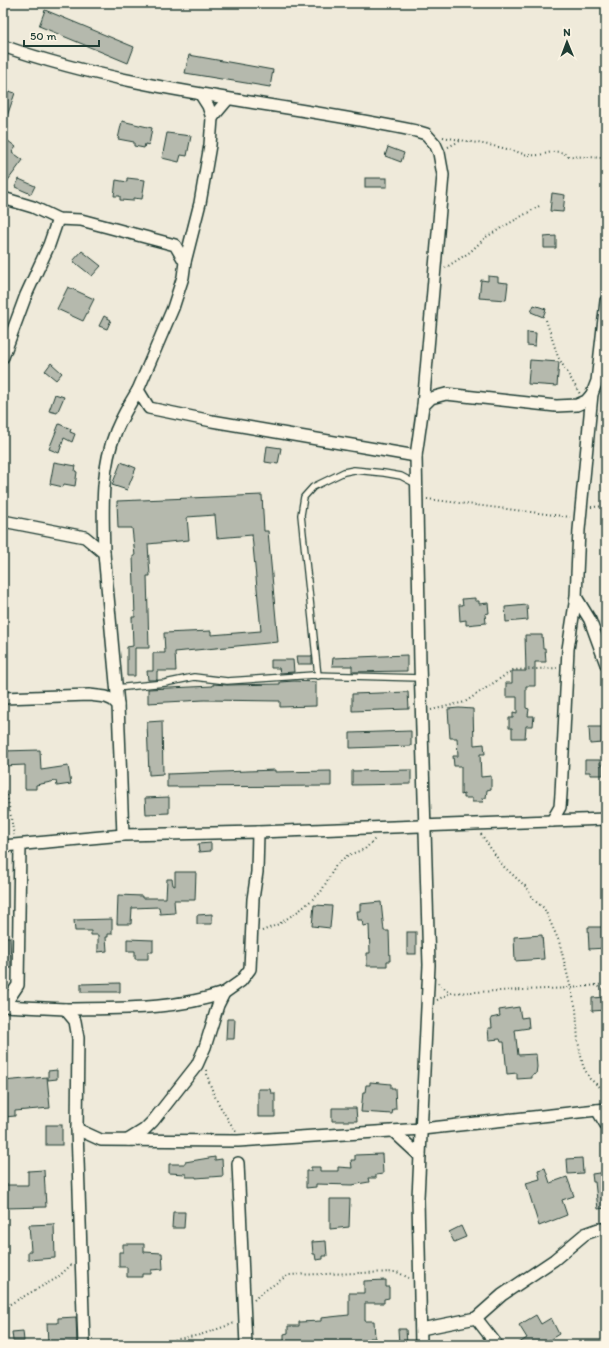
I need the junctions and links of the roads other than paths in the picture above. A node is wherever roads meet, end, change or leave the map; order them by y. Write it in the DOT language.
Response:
graph roads {
  1 [pos="3,46"];
  2 [pos="201,95"];
  3 [pos="228,99"];
  4 [pos="212,118"];
  5 [pos="3,198"];
  6 [pos="58,219"];
  7 [pos="190,239"];
  8 [pos="175,245"];
  9 [pos="186,262"];
  10 [pos="606,301"];
  11 [pos="3,357"];
  12 [pos="138,390"];
  13 [pos="592,394"];
  14 [pos="423,406"];
  15 [pos="149,408"];
  16 [pos="125,413"];
  17 [pos="416,456"];
  18 [pos="416,484"];
  19 [pos="3,521"];
  20 [pos="104,553"];
  21 [pos="576,597"];
  22 [pos="606,664"];
  23 [pos="318,676"];
  24 [pos="420,678"];
  25 [pos="116,688"];
  26 [pos="3,698"];
  27 [pos="118,705"];
  28 [pos="606,819"];
  29 [pos="552,821"];
  30 [pos="425,825"];
  31 [pos="258,832"];
  32 [pos="123,836"];
  33 [pos="17,845"];
  34 [pos="3,846"];
  35 [pos="224,993"];
  36 [pos="3,1006"];
  37 [pos="65,1009"];
  38 [pos="602,1110"];
  39 [pos="606,1125"];
  40 [pos="77,1129"];
  41 [pos="422,1129"];
  42 [pos="393,1131"];
  43 [pos="128,1140"];
  44 [pos="420,1156"];
  45 [pos="238,1162"];
  46 [pos="606,1229"];
  47 [pos="476,1318"];
  48 [pos="421,1329"];
  49 [pos="84,1345"];
  50 [pos="246,1345"];
  51 [pos="421,1345"];
  52 [pos="497,1345"];
  1 -- 2 [label="street"];
  2 -- 3 [label="street"];
  2 -- 4 [label="street"];
  3 -- 4 [label="street"];
  3 -- 14 [label="street"];
  4 -- 7 [label="street"];
  5 -- 6 [label="street"];
  6 -- 8 [label="street"];
  6 -- 11 [label="street"];
  7 -- 8 [label="street"];
  7 -- 9 [label="street"];
  8 -- 9 [label="street"];
  9 -- 12 [label="street"];
  10 -- 13 [label="street"];
  12 -- 15 [label="street"];
  12 -- 16 [label="street"];
  13 -- 14 [label="street"];
  13 -- 21 [label="street"];
  14 -- 17 [label="street"];
  15 -- 16 [label="street"];
  15 -- 17 [label="street"];
  16 -- 20 [label="street"];
  17 -- 18 [label="street"];
  18 -- 23 [label="lane"];
  18 -- 24 [label="street"];
  19 -- 20 [label="street"];
  20 -- 25 [label="street"];
  21 -- 22 [label="street"];
  21 -- 29 [label="street"];
  23 -- 24 [label="lane"];
  23 -- 25 [label="lane"];
  24 -- 30 [label="street"];
  25 -- 27 [label="street"];
  26 -- 27 [label="street"];
  27 -- 32 [label="street"];
  28 -- 29 [label="street"];
  29 -- 30 [label="street"];
  30 -- 31 [label="street"];
  30 -- 41 [label="street"];
  31 -- 32 [label="street"];
  31 -- 35 [label="street"];
  32 -- 33 [label="street"];
  33 -- 34 [label="street"];
  33 -- 36 [label="street"];
  35 -- 37 [label="street"];
  35 -- 43 [label="street"];
  36 -- 37 [label="street"];
  37 -- 40 [label="street"];
  38 -- 39 [label="street"];
  38 -- 41 [label="street"];
  40 -- 43 [label="street"];
  40 -- 49 [label="street"];
  41 -- 42 [label="street"];
  41 -- 44 [label="street"];
  42 -- 43 [label="street"];
  42 -- 44 [label="street"];
  44 -- 48 [label="street"];
  45 -- 50 [label="street"];
  46 -- 47 [label="street"];
  47 -- 48 [label="street"];
  47 -- 52 [label="street"];
  48 -- 51 [label="street"];
}
